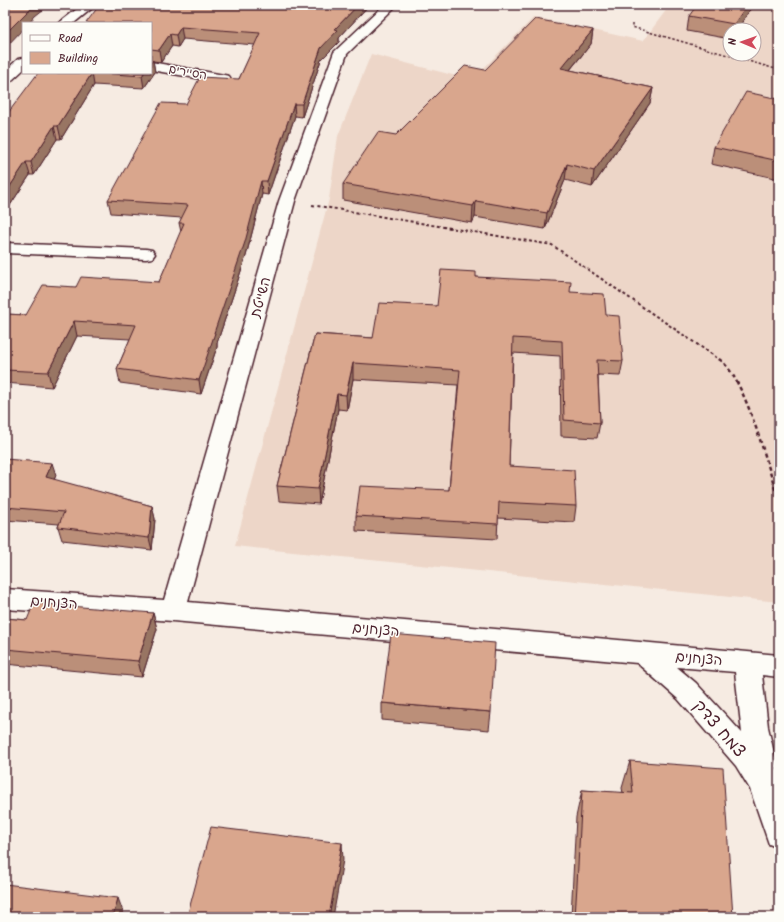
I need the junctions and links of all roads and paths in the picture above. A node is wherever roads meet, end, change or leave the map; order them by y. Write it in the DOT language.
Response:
graph roads {
  1 [pos="90,5"];
  2 [pos="390,5"];
  3 [pos="631,5"];
  4 [pos="67,22"];
  5 [pos="22,63"];
  6 [pos="152,66"];
  7 [pos="779,70"];
  8 [pos="5,79"];
  9 [pos="224,79"];
  10 [pos="287,201"];
  11 [pos="5,248"];
  12 [pos="146,254"];
  13 [pos="779,502"];
  14 [pos="5,599"];
  15 [pos="172,611"];
  16 [pos="644,653"];
  17 [pos="748,662"];
  18 [pos="779,666"];
  19 [pos="777,826"];
  1 -- 4 [label="street"];
  2 -- 10 [label="street, השייטת"];
  3 -- 7 [label="path"];
  5 -- 8 [label="street"];
  6 -- 9 [label="street, הסיירים"];
  10 -- 13 [label="path"];
  10 -- 15 [label="street, השייטת"];
  11 -- 12 [label="street"];
  14 -- 15 [label="street, הצנחנים"];
  15 -- 16 [label="street, הצנחנים"];
  16 -- 17 [label="street, הצנחנים"];
  16 -- 19 [label="street, צמח צדק"];
  17 -- 18 [label="street, הצנחנים"];
  17 -- 19 [label="street, צמח צדק"];
}
